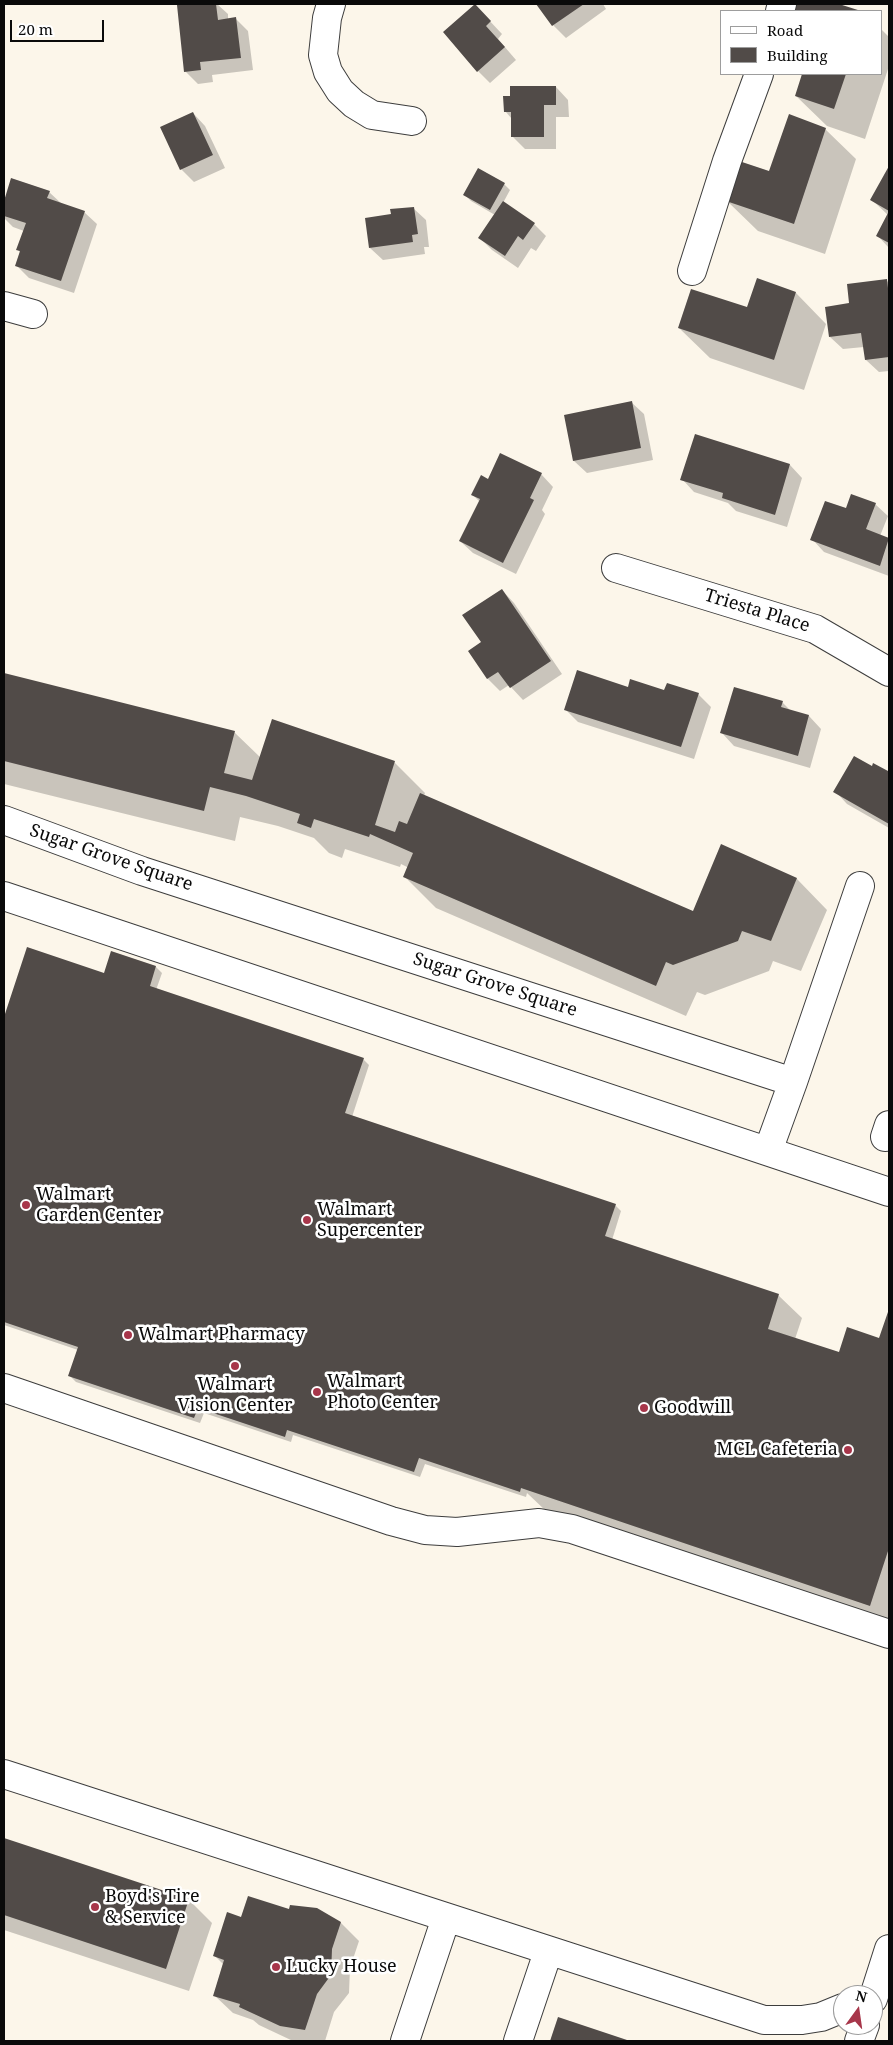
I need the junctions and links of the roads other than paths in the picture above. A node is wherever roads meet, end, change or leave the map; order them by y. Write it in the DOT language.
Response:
graph roads {
  1 [pos="331,4"];
  2 [pos="759,75"];
  3 [pos="412,121"];
  4 [pos="692,271"];
  5 [pos="4,306"];
  6 [pos="33,314"];
  7 [pos="616,568"];
  8 [pos="889,672"];
  9 [pos="4,820"];
  10 [pos="860,886"];
  11 [pos="4,896"];
  12 [pos="793,1082"];
  13 [pos="768,1151"];
  14 [pos="889,1192"];
  15 [pos="4,1388"];
  16 [pos="889,1634"];
  17 [pos="4,1774"];
  18 [pos="446,1918"];
  19 [pos="548,1952"];
  20 [pos="887,1956"];
  21 [pos="871,1985"];
  22 [pos="878,1985"];
  23 [pos="833,2012"];
  24 [pos="764,2020"];
  25 [pos="405,2041"];
  26 [pos="518,2041"];
  27 [pos="788,2041"];
  1 -- 3 [label="street"];
  2 -- 4 [label="street"];
  5 -- 6 [label="street"];
  7 -- 8 [label="street, Triesta Place"];
  9 -- 12 [label="street, Sugar Grove Square"];
  10 -- 12 [label="street"];
  11 -- 13 [label="street"];
  12 -- 13 [label="street"];
  13 -- 14 [label="street"];
  15 -- 16 [label="street"];
  17 -- 18 [label="street"];
  18 -- 19 [label="street"];
  18 -- 25 [label="street"];
  19 -- 24 [label="street"];
  19 -- 26 [label="street"];
  20 -- 21 [label="street"];
  20 -- 22 [label="street"];
  23 -- 24 [label="street"];
  24 -- 27 [label="street"];
}
